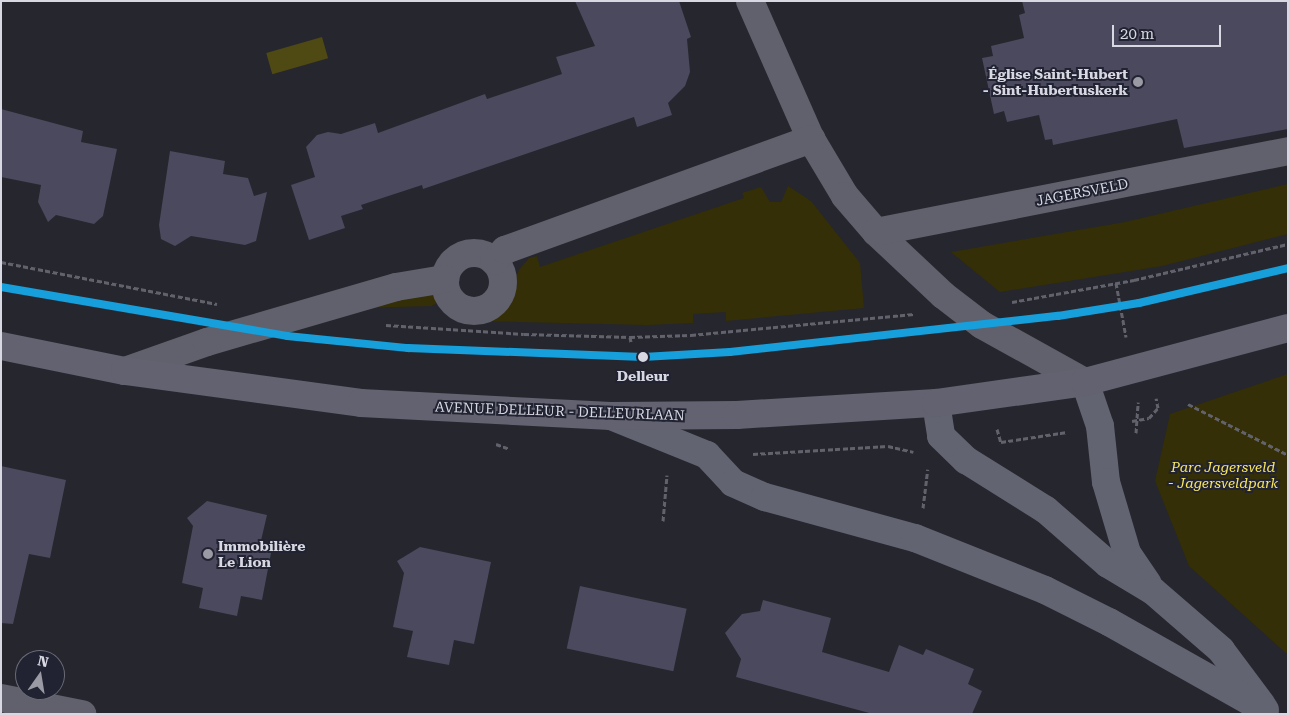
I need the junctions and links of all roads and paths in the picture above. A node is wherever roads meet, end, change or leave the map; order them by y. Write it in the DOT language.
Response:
graph roads {
  1 [pos="750,1"];
  2 [pos="810,139"];
  3 [pos="1288,151"];
  4 [pos="876,232"];
  5 [pos="1288,244"];
  6 [pos="494,261"];
  7 [pos="1,262"];
  8 [pos="445,279"];
  9 [pos="1015,302"];
  10 [pos="219,304"];
  11 [pos="920,314"];
  12 [pos="383,325"];
  13 [pos="1288,328"];
  14 [pos="630,337"];
  15 [pos="631,342"];
  16 [pos="1,346"];
  17 [pos="125,371"];
  18 [pos="1085,382"];
  19 [pos="1156,397"];
  20 [pos="936,403"];
  21 [pos="1188,404"];
  22 [pos="1140,411"];
  23 [pos="611,416"];
  24 [pos="1138,419"];
  25 [pos="1125,422"];
  26 [pos="1069,431"];
  27 [pos="1135,438"];
  28 [pos="1001,443"];
  29 [pos="745,455"];
  30 [pos="922,455"];
  31 [pos="1288,455"];
  32 [pos="928,466"];
  33 [pos="668,474"];
  34 [pos="921,518"];
  35 [pos="663,521"];
  36 [pos="1153,591"];
  37 [pos="1,698"];
  38 [pos="1267,712"];
  39 [pos="82,714"];
  1 -- 2 [label="street"];
  2 -- 4 [label="street"];
  2 -- 6 [label="street"];
  3 -- 4 [label="street, JAGERSVELD"];
  4 -- 18 [label="street"];
  5 -- 9 [label="path"];
  6 -- 8 [label="street"];
  6 -- 8 [label="street"];
  7 -- 10 [label="path"];
  8 -- 17 [label="street"];
  11 -- 14 [label="path"];
  12 -- 14 [label="path"];
  13 -- 18 [label="main road, AVENUE DELLEUR - DELLEURLAAN"];
  14 -- 15 [label="path"];
  16 -- 17 [label="main road, AVENUE DELLEUR - DELLEURLAAN"];
  17 -- 23 [label="main road, AVENUE DELLEUR - DELLEURLAAN"];
  18 -- 20 [label="main road, AVENUE DELLEUR - DELLEURLAAN"];
  18 -- 36 [label="main road"];
  19 -- 24 [label="path"];
  20 -- 23 [label="main road, AVENUE DELLEUR - DELLEURLAAN"];
  20 -- 36 [label="main road"];
  21 -- 31 [label="path"];
  22 -- 24 [label="path"];
  23 -- 38 [label="main road"];
  24 -- 25 [label="path"];
  24 -- 27 [label="path"];
  26 -- 28 [label="path"];
  29 -- 30 [label="path"];
  32 -- 34 [label="path"];
  33 -- 35 [label="path"];
  36 -- 38 [label="main road"];
  37 -- 39 [label="street"];
}
